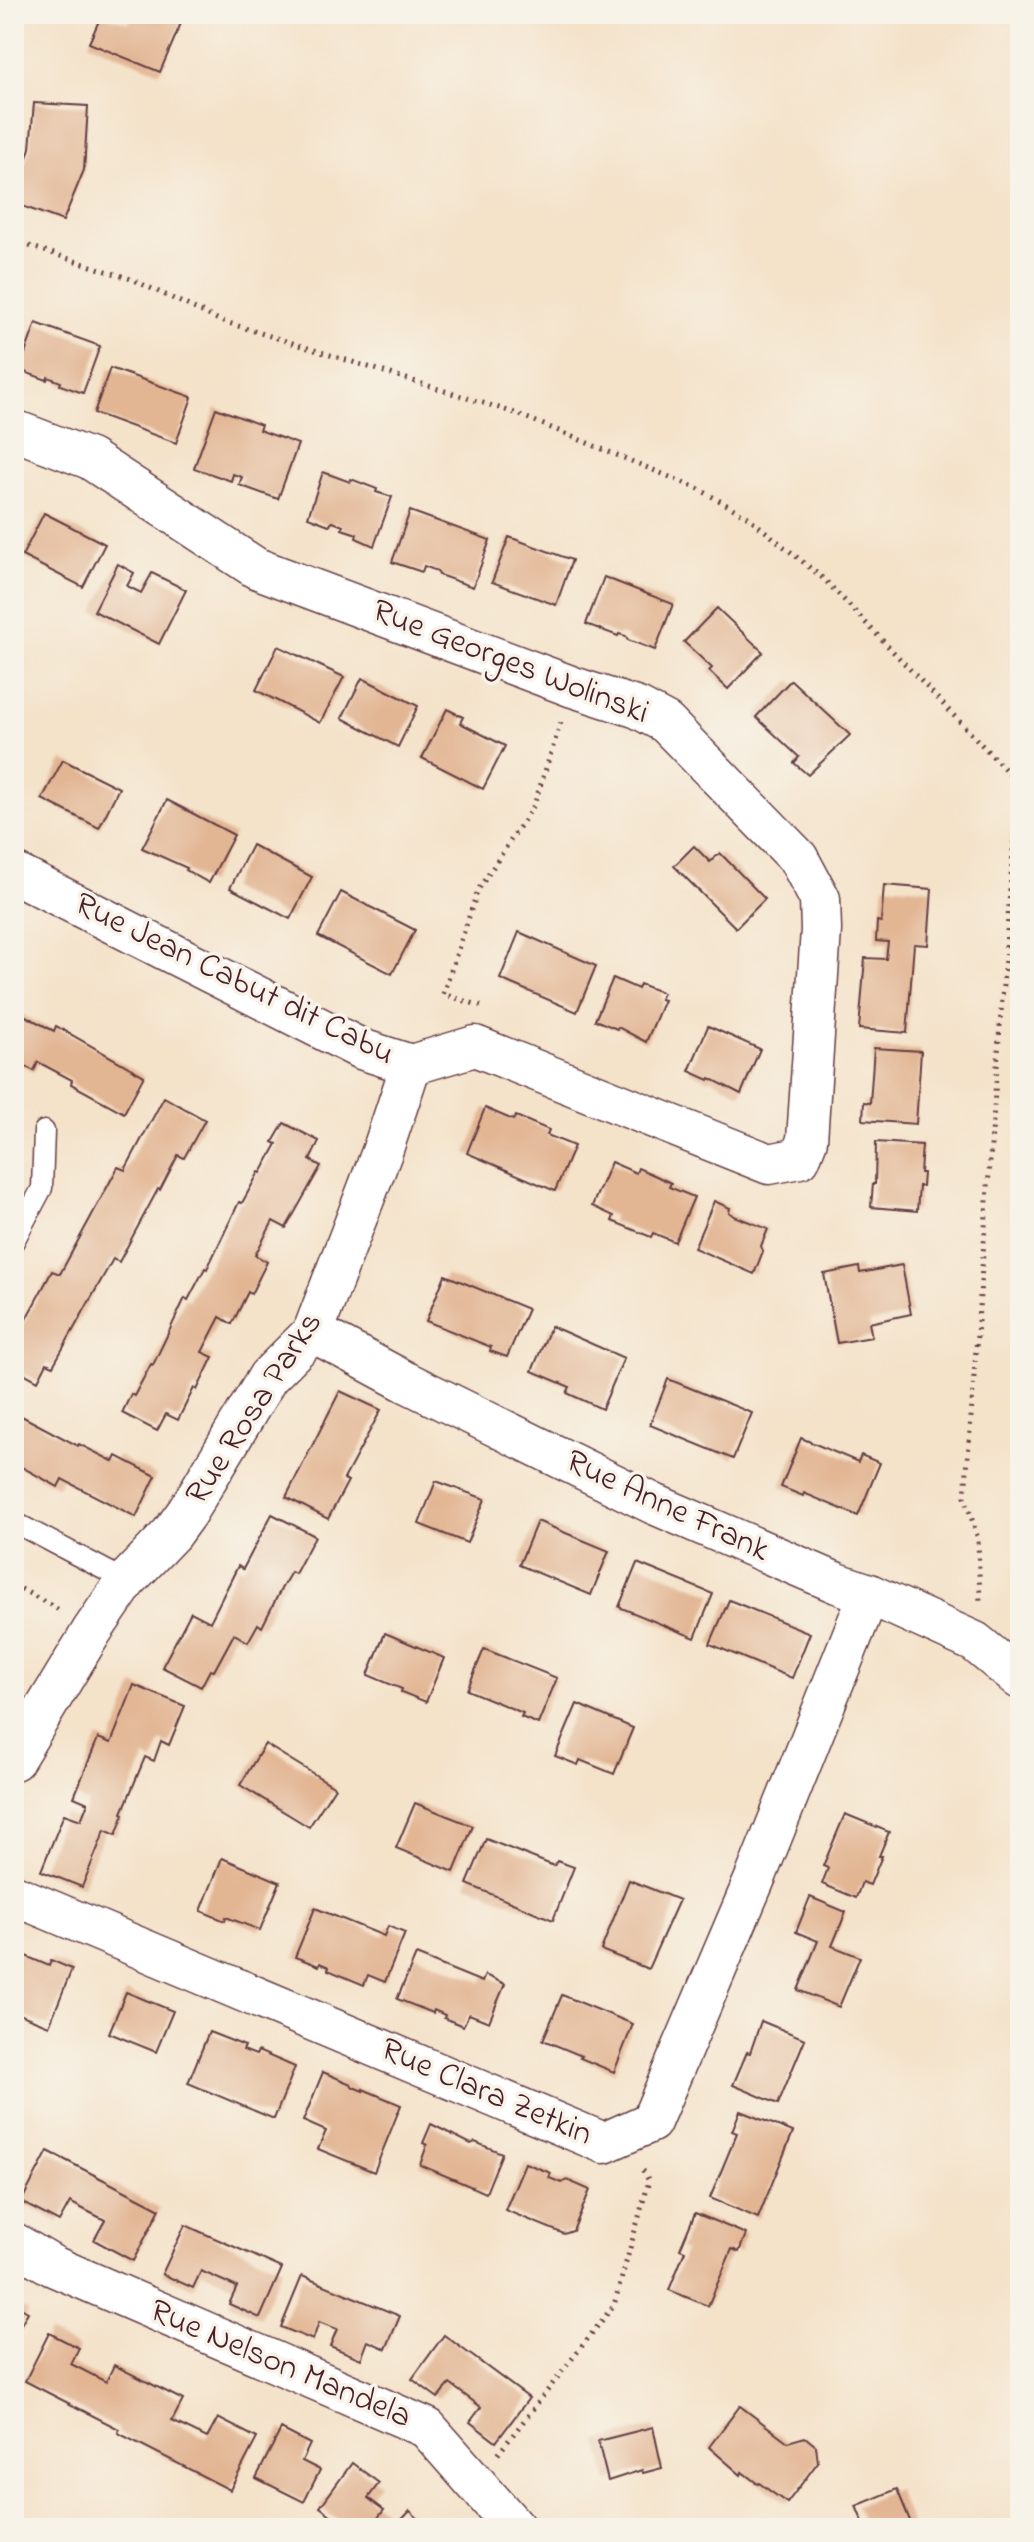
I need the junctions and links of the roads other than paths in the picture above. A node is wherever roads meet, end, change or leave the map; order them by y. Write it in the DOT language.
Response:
graph roads {
  1 [pos="14,430"];
  2 [pos="14,873"];
  3 [pos="411,1065"];
  4 [pos="44,1131"];
  5 [pos="14,1241"];
  6 [pos="313,1332"];
  7 [pos="14,1522"];
  8 [pos="126,1581"];
  9 [pos="869,1594"];
  10 [pos="1020,1679"];
  11 [pos="14,1760"];
  12 [pos="14,1895"];
  13 [pos="14,2243"];
  14 [pos="515,2528"];
  1 -- 3 [label="street, Rue Georges Wolinski"];
  2 -- 3 [label="street, Rue Jean Cabut dit Cabu"];
  3 -- 6 [label="street, Rue Rosa Parks"];
  4 -- 5 [label="lane"];
  6 -- 8 [label="street, Rue Rosa Parks"];
  6 -- 9 [label="street, Rue Anne Frank"];
  7 -- 8 [label="lane"];
  8 -- 11 [label="street, Rue Rosa Parks"];
  9 -- 10 [label="street, Rue Anne Frank"];
  9 -- 12 [label="street, Rue Clara Zetkin"];
  13 -- 14 [label="street, Rue Nelson Mandela"];
}
